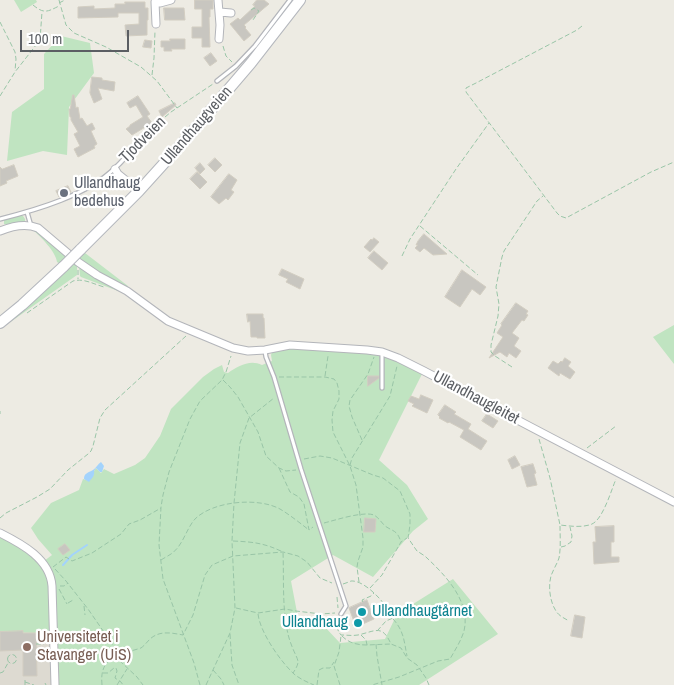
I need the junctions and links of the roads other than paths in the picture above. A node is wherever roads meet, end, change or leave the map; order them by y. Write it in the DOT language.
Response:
graph roads {
  1 [pos="171,0"];
  2 [pos="218,0"];
  3 [pos="298,0"];
  4 [pos="154,1"];
  5 [pos="220,12"];
  6 [pos="231,13"];
  7 [pos="156,24"];
  8 [pos="219,39"];
  9 [pos="217,81"];
  10 [pos="161,121"];
  11 [pos="115,169"];
  12 [pos="139,191"];
  13 [pos="27,212"];
  14 [pos="0,219"];
  15 [pos="31,226"];
  16 [pos="0,229"];
  17 [pos="22,311"];
  18 [pos="0,323"];
  19 [pos="0,329"];
  20 [pos="265,350"];
  21 [pos="379,352"];
  22 [pos="382,388"];
  23 [pos="674,502"];
  24 [pos="0,533"];
  25 [pos="341,614"];
  26 [pos="55,685"];
  1 -- 4 [label="street"];
  2 -- 5 [label="street"];
  3 -- 9 [label="lane"];
  3 -- 12 [label="main road, Ullandhaugveien"];
  4 -- 7 [label="street"];
  5 -- 6 [label="street"];
  5 -- 8 [label="street"];
  10 -- 11 [label="lane, Tjodveien"];
  11 -- 12 [label="street, Tjodveien"];
  11 -- 13 [label="lane, Tjodveien"];
  12 -- 17 [label="main road, Ullandhaugveien, bridge"];
  13 -- 14 [label="lane, Tjodveien"];
  13 -- 15 [label="lane"];
  15 -- 16 [label="street"];
  15 -- 20 [label="street, Ullandhaugleitet"];
  17 -- 18 [label="main road, Ullandhaugveien"];
  17 -- 19 [label="main road, Ullandhaugveien"];
  20 -- 21 [label="street, Ullandhaugleitet"];
  20 -- 25 [label="lane"];
  21 -- 22 [label="lane"];
  21 -- 23 [label="street, Ullandhaugleitet"];
  24 -- 26 [label="street"];
}
